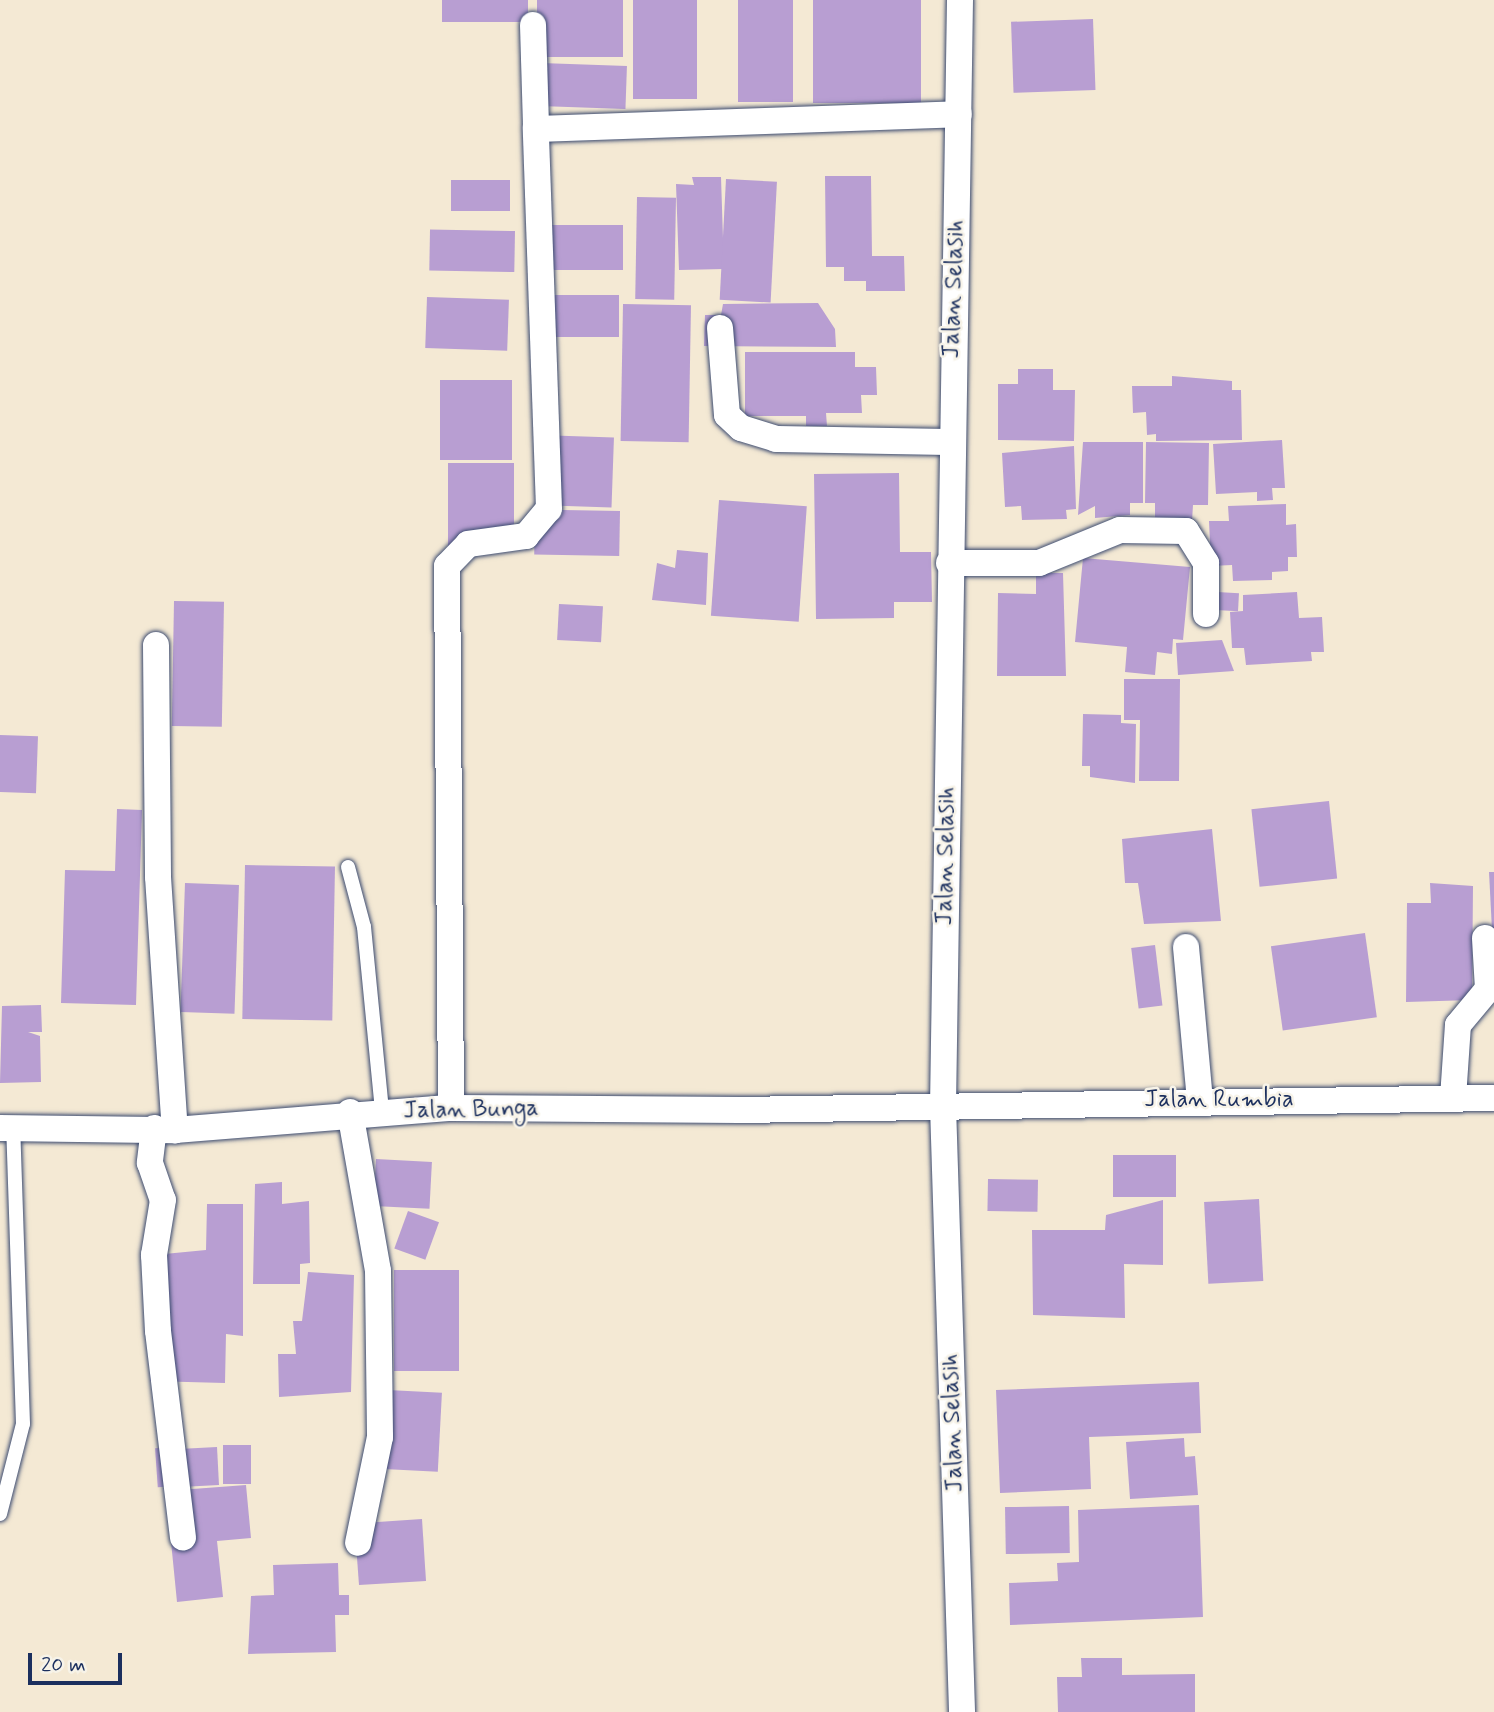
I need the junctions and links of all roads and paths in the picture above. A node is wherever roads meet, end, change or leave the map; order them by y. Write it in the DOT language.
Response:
graph roads {
  1 [pos="960,0"];
  2 [pos="533,25"];
  3 [pos="959,114"];
  4 [pos="536,129"];
  5 [pos="720,328"];
  6 [pos="949,442"];
  7 [pos="949,563"];
  8 [pos="1206,614"];
  9 [pos="156,645"];
  10 [pos="348,867"];
  11 [pos="1485,938"];
  12 [pos="1186,947"];
  13 [pos="1453,1098"];
  14 [pos="1494,1098"];
  15 [pos="1200,1100"];
  16 [pos="943,1105"];
  17 [pos="451,1108"];
  18 [pos="383,1111"];
  19 [pos="350,1112"];
  20 [pos="6,1128"];
  21 [pos="164,1129"];
  22 [pos="0,1514"];
  23 [pos="183,1537"];
  24 [pos="358,1543"];
  25 [pos="962,1712"];
  1 -- 3 [label="street, Jalan Selasih"];
  2 -- 4 [label="street"];
  3 -- 4 [label="street"];
  3 -- 6 [label="street, Jalan Selasih"];
  4 -- 17 [label="street"];
  5 -- 6 [label="street"];
  6 -- 7 [label="street, Jalan Selasih"];
  7 -- 8 [label="street"];
  7 -- 16 [label="street, Jalan Selasih"];
  9 -- 21 [label="street"];
  10 -- 18 [label="lane"];
  11 -- 13 [label="street"];
  12 -- 15 [label="street"];
  13 -- 14 [label="street, Jalan Rumbia"];
  13 -- 15 [label="street, Jalan Rumbia"];
  15 -- 16 [label="street, Jalan Rumbia"];
  16 -- 17 [label="street, Jalan Bunga"];
  16 -- 25 [label="street, Jalan Selasih"];
  17 -- 18 [label="street, Jalan Bunga"];
  18 -- 19 [label="street, Jalan Bunga"];
  19 -- 21 [label="street, Jalan Bunga"];
  19 -- 24 [label="street"];
  20 -- 21 [label="street, Jalan Bunga"];
  20 -- 22 [label="lane"];
  21 -- 23 [label="street"];
}
